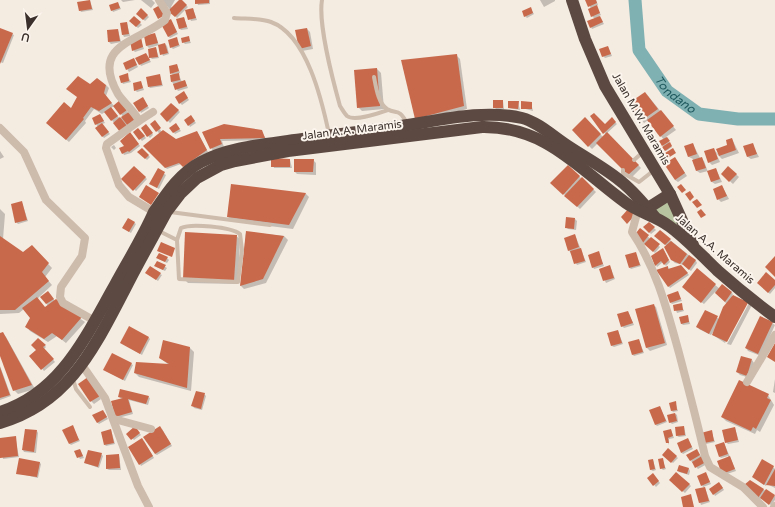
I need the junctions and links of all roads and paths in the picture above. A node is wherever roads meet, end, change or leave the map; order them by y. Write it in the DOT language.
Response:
graph roads {
  1 [pos="159,0"];
  2 [pos="322,0"];
  3 [pos="572,0"];
  4 [pos="234,18"];
  5 [pos="374,77"];
  6 [pos="388,110"];
  7 [pos="154,112"];
  8 [pos="139,121"];
  9 [pos="408,125"];
  10 [pos="0,128"];
  11 [pos="424,128"];
  12 [pos="330,136"];
  13 [pos="644,152"];
  14 [pos="634,160"];
  15 [pos="623,170"];
  16 [pos="655,170"];
  17 [pos="670,194"];
  18 [pos="167,211"];
  19 [pos="154,212"];
  20 [pos="647,212"];
  21 [pos="270,225"];
  22 [pos="157,230"];
  23 [pos="177,240"];
  24 [pos="694,248"];
  25 [pos="775,317"];
  26 [pos="95,321"];
  27 [pos="775,335"];
  28 [pos="82,365"];
  29 [pos="72,377"];
  30 [pos="747,382"];
  31 [pos="90,407"];
  32 [pos="0,412"];
  33 [pos="114,419"];
  34 [pos="0,423"];
  35 [pos="151,429"];
  36 [pos="149,507"];
  37 [pos="763,507"];
  1 -- 8 [label="street"];
  2 -- 6 [label="lane"];
  3 -- 13 [label="highway, Jalan M.W. Maramis"];
  4 -- 12 [label="lane"];
  5 -- 6 [label="lane"];
  6 -- 9 [label="lane"];
  7 -- 8 [label="street"];
  8 -- 19 [label="street"];
  9 -- 11 [label="highway"];
  9 -- 12 [label="highway"];
  10 -- 26 [label="street"];
  11 -- 18 [label="highway, Jalan A.A. Maramis"];
  11 -- 20 [label="highway, Jalan A.A. Maramis"];
  11 -- 20 [label="highway"];
  12 -- 19 [label="highway"];
  13 -- 14 [label="lane"];
  13 -- 16 [label="highway, Jalan M.W. Maramis"];
  15 -- 16 [label="lane"];
  16 -- 17 [label="highway, Jalan M.W. Maramis"];
  17 -- 20 [label="highway"];
  17 -- 24 [label="highway, Jalan M.W. Maramis"];
  18 -- 21 [label="lane"];
  18 -- 22 [label="highway, Jalan A.A. Maramis"];
  19 -- 26 [label="highway"];
  20 -- 24 [label="highway, Jalan A.A. Maramis"];
  20 -- 37 [label="street"];
  22 -- 23 [label="lane"];
  22 -- 28 [label="highway, Jalan A.A. Maramis"];
  23 -- 23 [label="lane"];
  24 -- 25 [label="highway, Jalan A.A. Maramis"];
  26 -- 32 [label="highway"];
  27 -- 30 [label="street"];
  28 -- 29 [label="highway, Jalan A.A. Maramis"];
  28 -- 33 [label="street"];
  29 -- 31 [label="lane"];
  29 -- 34 [label="highway, Jalan A.A. Maramis"];
  33 -- 35 [label="street"];
  33 -- 36 [label="street"];
}
